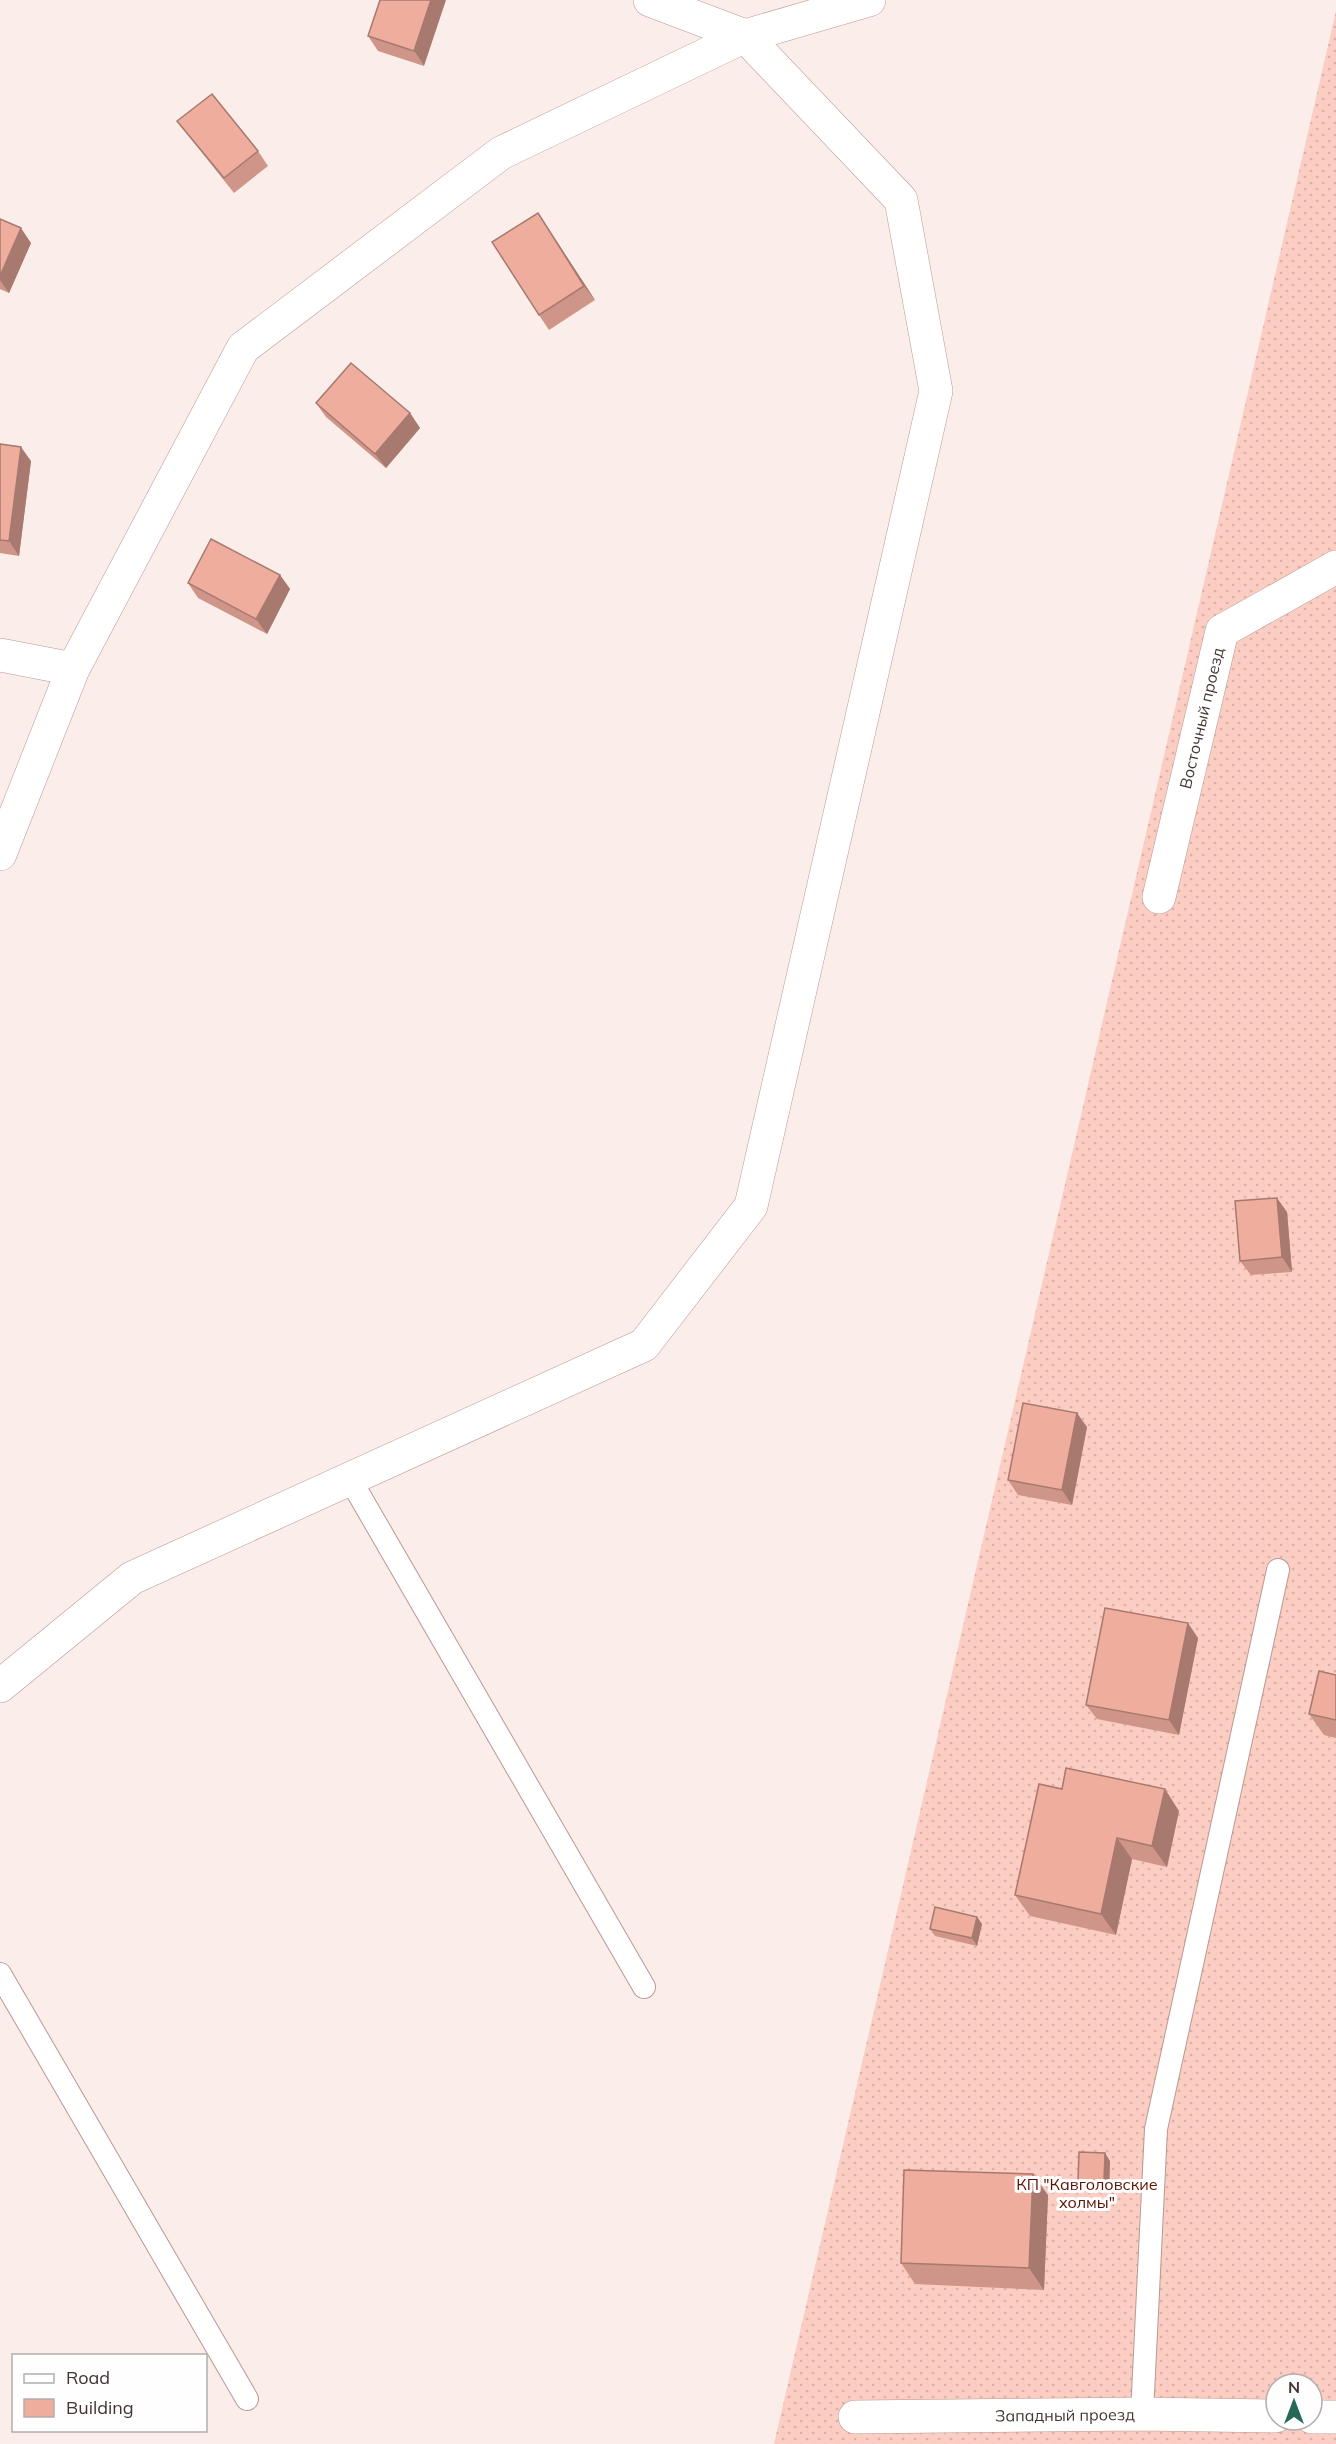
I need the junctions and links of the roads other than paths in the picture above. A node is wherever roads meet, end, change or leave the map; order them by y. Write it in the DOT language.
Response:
graph roads {
  1 [pos="650,0"];
  2 [pos="869,0"];
  3 [pos="745,36"];
  4 [pos="1336,567"];
  5 [pos="0,655"];
  6 [pos="73,669"];
  7 [pos="0,854"];
  8 [pos="1159,897"];
  9 [pos="350,1479"];
  10 [pos="1278,1570"];
  11 [pos="0,1686"];
  12 [pos="0,1974"];
  13 [pos="644,1988"];
  14 [pos="247,2399"];
  15 [pos="1142,2414"];
  16 [pos="1264,2416"];
  17 [pos="855,2417"];
  1 -- 3 [label="street"];
  2 -- 3 [label="street"];
  3 -- 6 [label="street"];
  3 -- 9 [label="street"];
  4 -- 8 [label="street, Восточный проезд"];
  5 -- 6 [label="street"];
  6 -- 7 [label="street"];
  9 -- 11 [label="street"];
  9 -- 13 [label="lane"];
  10 -- 15 [label="lane"];
  12 -- 14 [label="lane"];
  15 -- 16 [label="street, Западный проезд"];
  15 -- 17 [label="street, Западный проезд"];
}
